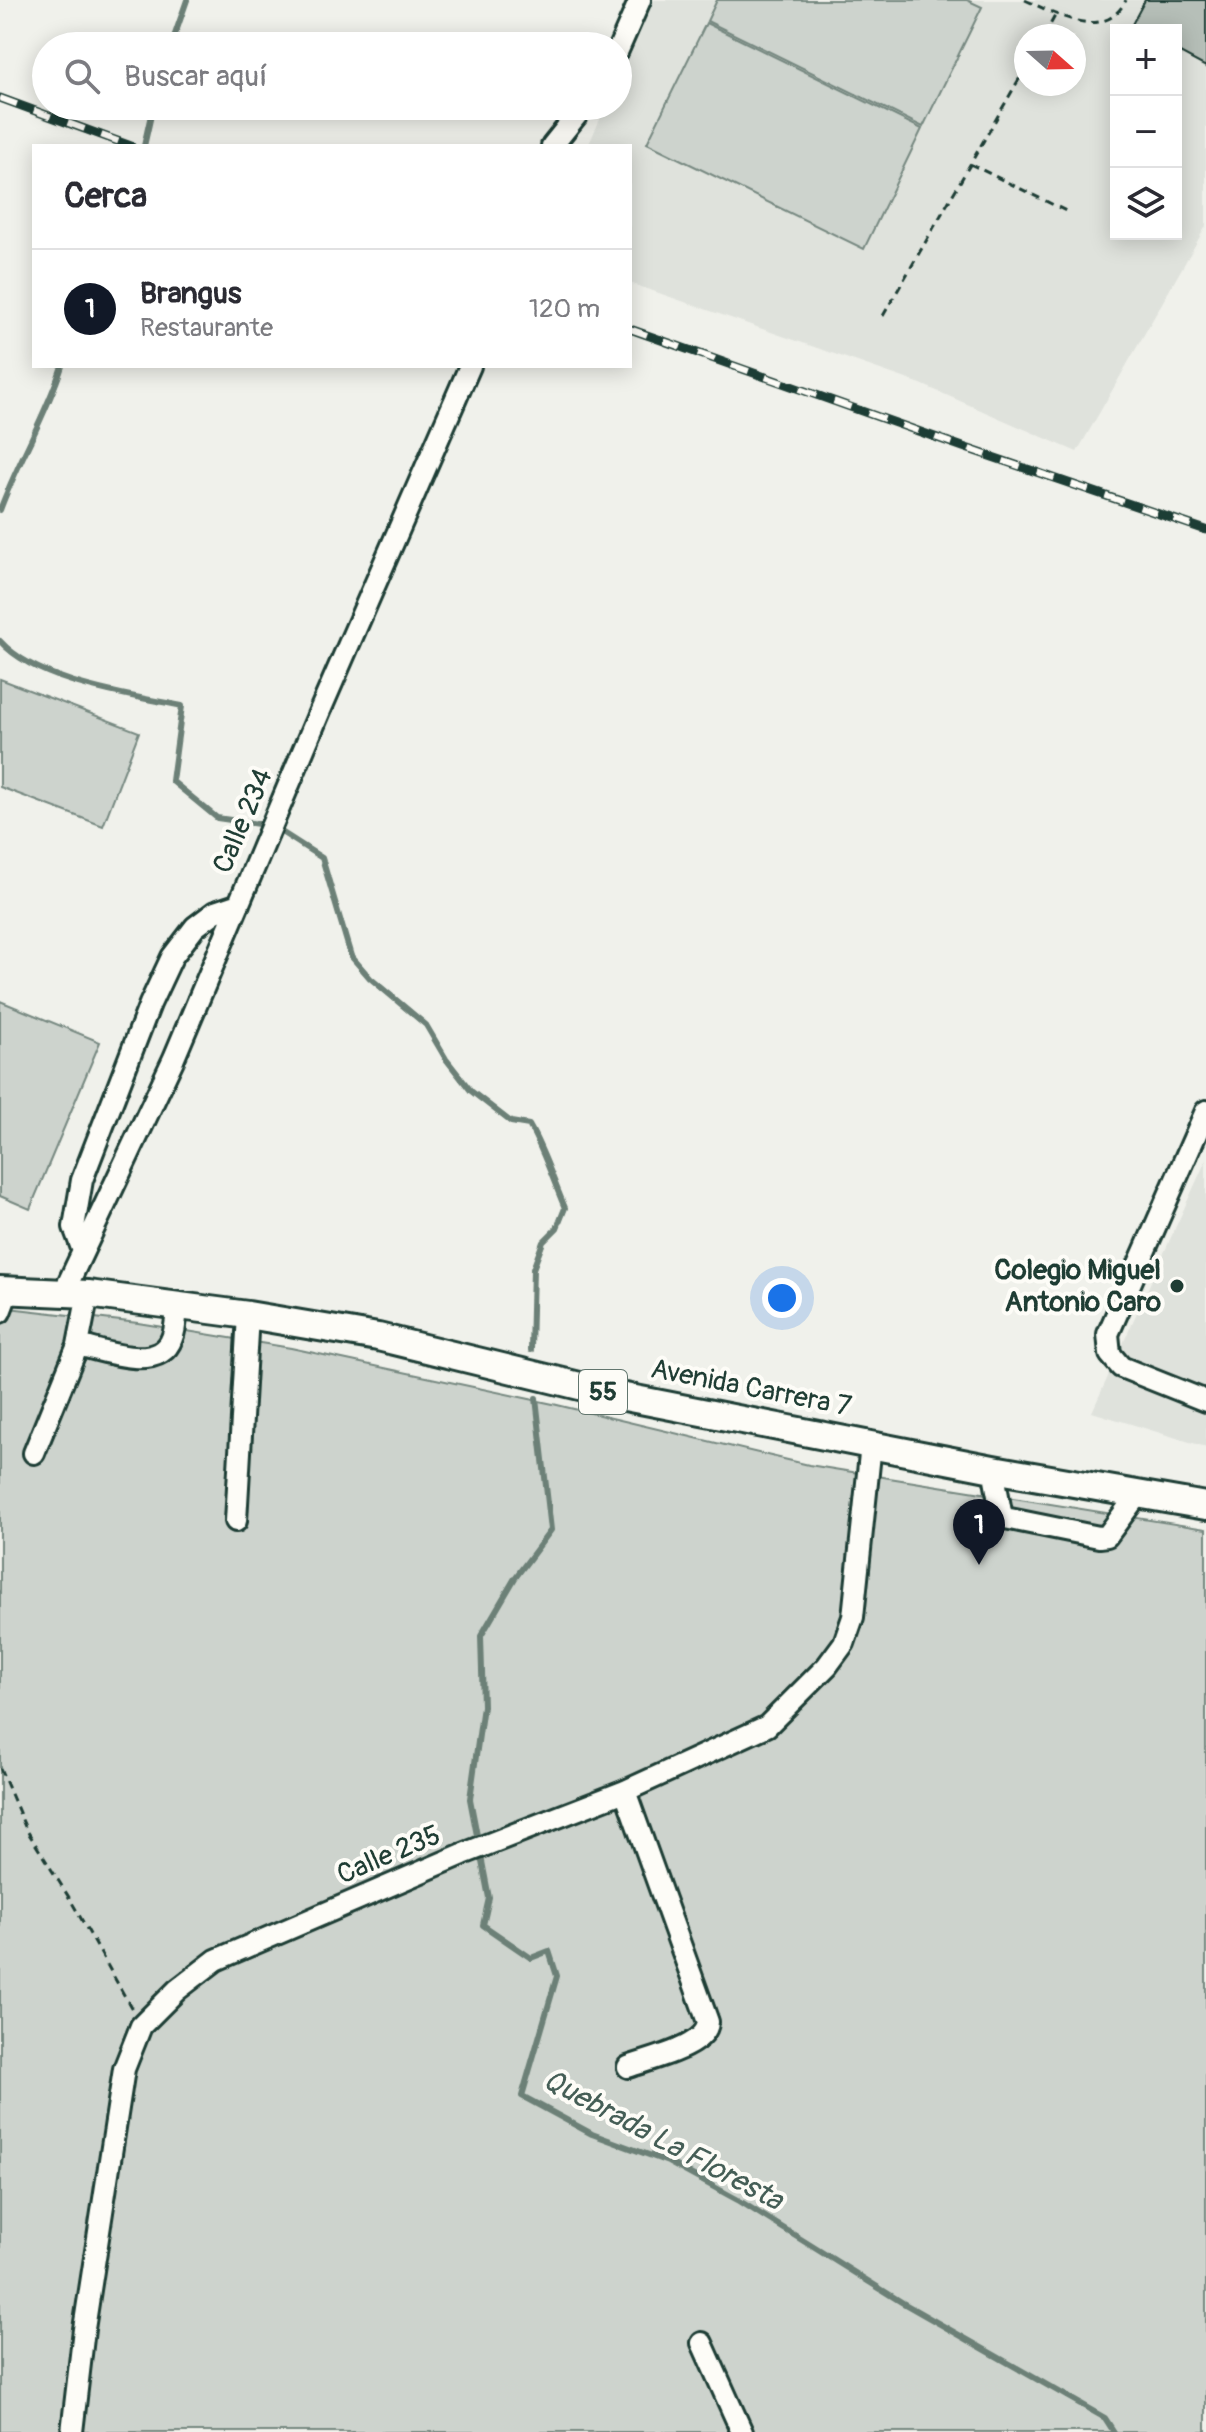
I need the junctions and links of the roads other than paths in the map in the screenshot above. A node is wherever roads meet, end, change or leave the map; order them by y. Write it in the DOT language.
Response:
graph roads {
  1 [pos="640,0"];
  2 [pos="626,32"];
  3 [pos="573,120"];
  4 [pos="554,144"];
  5 [pos="469,368"];
  6 [pos="239,904"];
  7 [pos="1206,1111"];
  8 [pos="83,1251"];
  9 [pos="75,1294"];
  10 [pos="3,1298"];
  11 [pos="177,1306"];
  12 [pos="248,1315"];
  13 [pos="78,1345"];
  14 [pos="1206,1401"];
  15 [pos="871,1444"];
  16 [pos="34,1453"];
  17 [pos="993,1469"];
  18 [pos="1138,1494"];
  19 [pos="1206,1506"];
  20 [pos="236,1521"];
  21 [pos="625,1791"];
  22 [pos="628,2067"];
  23 [pos="702,2343"];
  24 [pos="72,2432"];
  25 [pos="742,2432"];
  1 -- 2 [label="street"];
  3 -- 4 [label="street"];
  5 -- 6 [label="street, Calle 234"];
  6 -- 8 [label="street, Calle 234"];
  6 -- 8 [label="street"];
  7 -- 14 [label="street"];
  8 -- 9 [label="street, Calle 234"];
  9 -- 10 [label="main road, Avenida Carrera 7 / 55"];
  9 -- 11 [label="main road, Avenida Carrera 7 / 55"];
  9 -- 13 [label="street, Calle 234"];
  11 -- 12 [label="main road, Avenida Carrera 7 / 55"];
  11 -- 13 [label="street"];
  12 -- 15 [label="main road, Avenida Carrera 7 / 55"];
  12 -- 20 [label="street"];
  13 -- 16 [label="street, Calle 234"];
  15 -- 17 [label="main road, Avenida Carrera 7 / 55"];
  15 -- 21 [label="street, Calle 235"];
  17 -- 18 [label="main road, Avenida Carrera 7 / 55"];
  17 -- 18 [label="street"];
  18 -- 19 [label="main road, Avenida Carrera 7 / 55"];
  21 -- 22 [label="street"];
  21 -- 24 [label="street, Calle 235"];
  23 -- 25 [label="street"];
}
